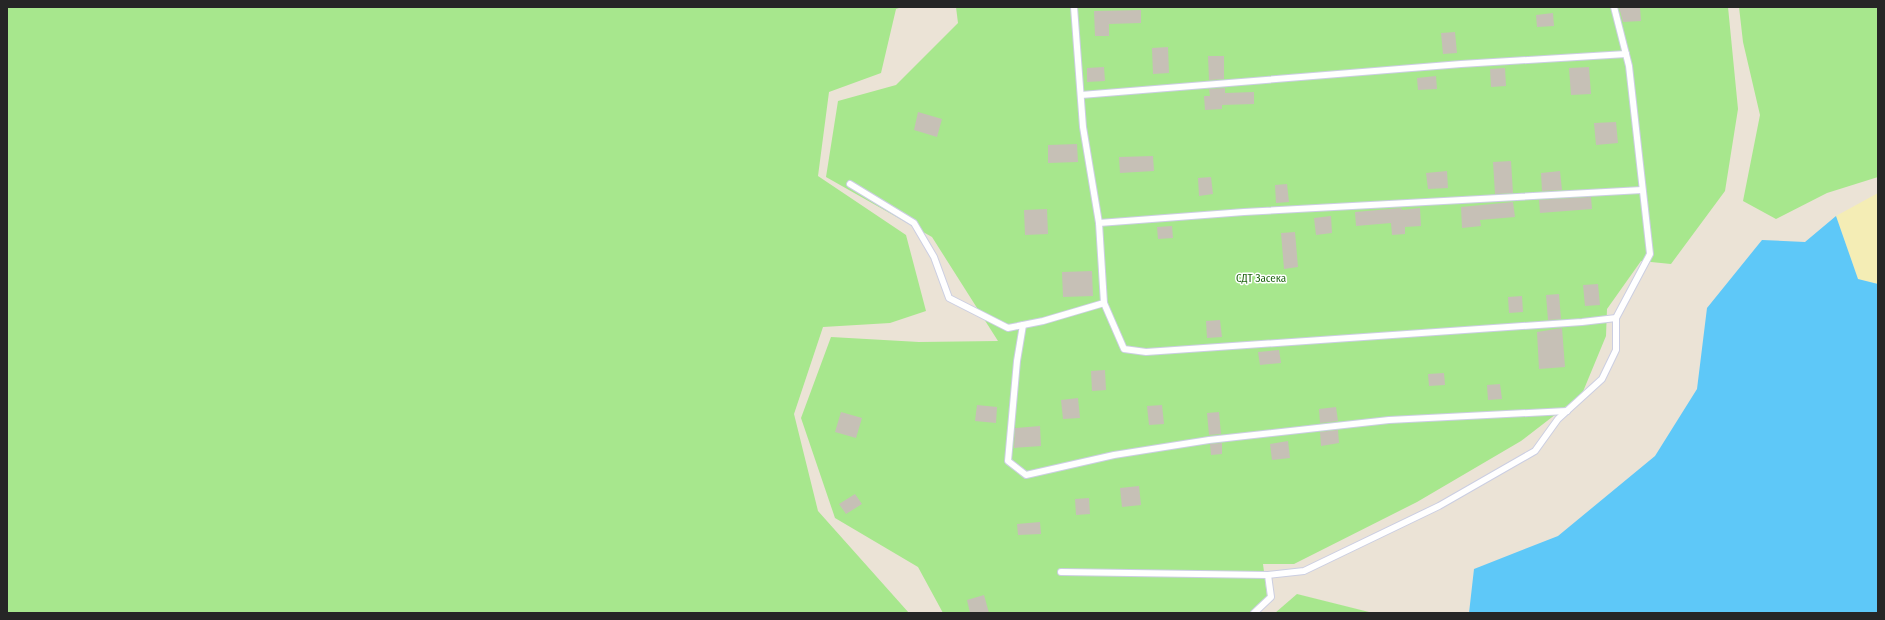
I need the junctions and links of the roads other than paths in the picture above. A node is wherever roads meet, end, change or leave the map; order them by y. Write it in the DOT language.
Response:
graph roads {
  1 [pos="1074,7"];
  2 [pos="1614,7"];
  3 [pos="1626,54"];
  4 [pos="1081,95"];
  5 [pos="850,184"];
  6 [pos="1642,190"];
  7 [pos="1099,223"];
  8 [pos="1104,304"];
  9 [pos="1616,318"];
  10 [pos="1023,325"];
  11 [pos="1567,411"];
  12 [pos="1061,572"];
  13 [pos="1268,575"];
  14 [pos="1254,613"];
  1 -- 4 [label="lane"];
  2 -- 3 [label="lane"];
  3 -- 4 [label="lane"];
  3 -- 6 [label="lane"];
  4 -- 7 [label="lane"];
  5 -- 10 [label="lane"];
  6 -- 7 [label="lane"];
  6 -- 9 [label="lane"];
  7 -- 8 [label="lane"];
  8 -- 9 [label="lane"];
  8 -- 10 [label="lane"];
  9 -- 11 [label="lane"];
  10 -- 11 [label="lane"];
  11 -- 13 [label="lane"];
  12 -- 13 [label="lane"];
  13 -- 14 [label="lane"];
}
